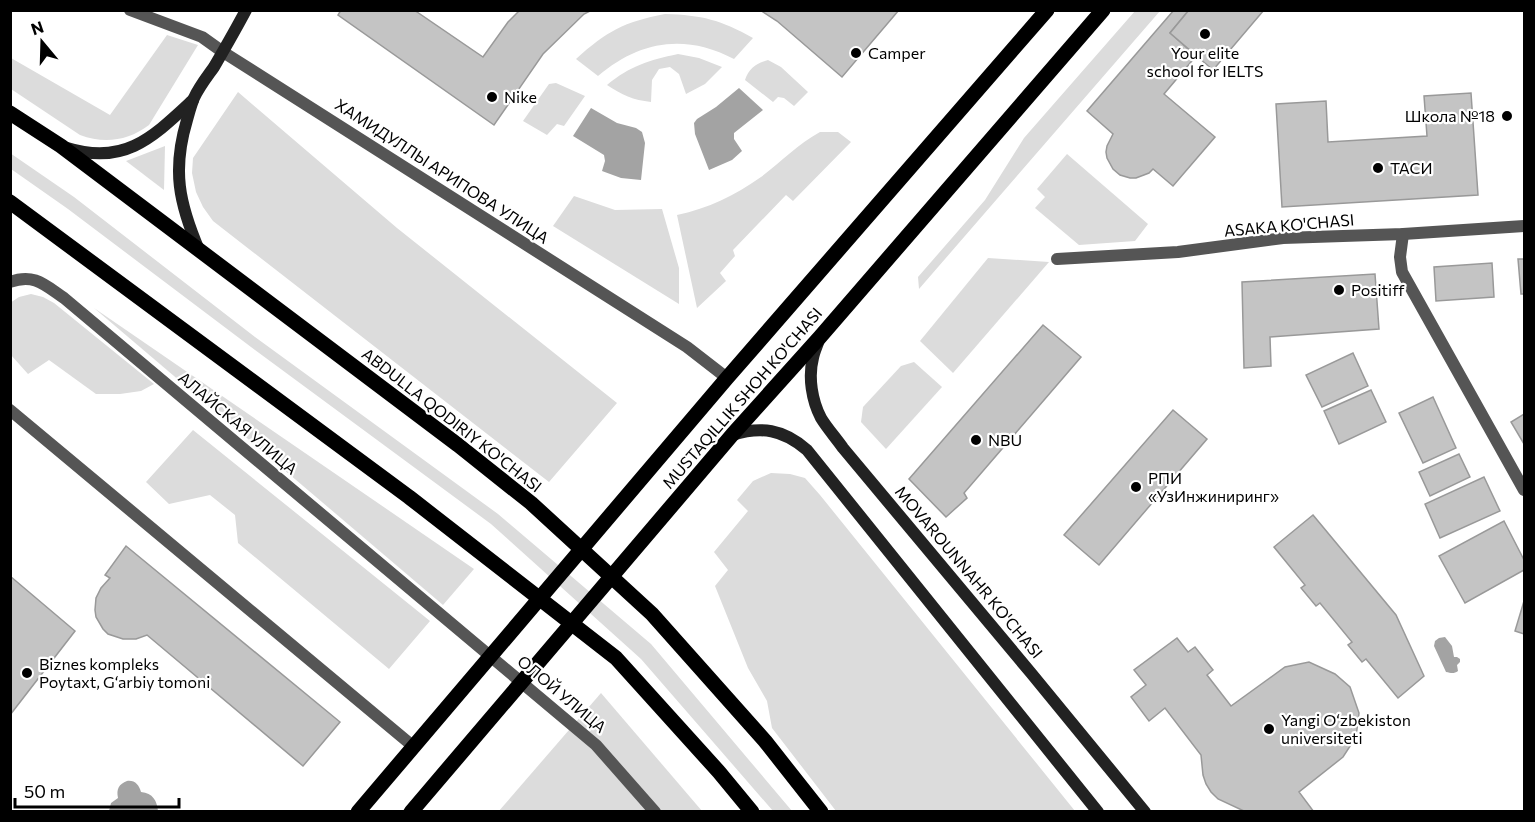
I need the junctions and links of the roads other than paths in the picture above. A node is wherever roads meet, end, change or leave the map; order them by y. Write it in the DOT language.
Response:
graph roads {
  1 [pos="130,10"];
  2 [pos="246,10"];
  3 [pos="1047,10"];
  4 [pos="1103,10"];
  5 [pos="223,52"];
  6 [pos="193,99"];
  7 [pos="10,113"];
  8 [pos="61,146"];
  9 [pos="10,202"];
  10 [pos="1524,226"];
  11 [pos="1403,234"];
  12 [pos="199,250"];
  13 [pos="1057,259"];
  14 [pos="10,282"];
  15 [pos="820,337"];
  16 [pos="727,378"];
  17 [pos="10,410"];
  18 [pos="732,435"];
  19 [pos="1524,490"];
  20 [pos="437,612"];
  21 [pos="414,747"];
  22 [pos="358,812"];
  23 [pos="411,812"];
  24 [pos="655,812"];
  25 [pos="752,812"];
  26 [pos="821,812"];
  27 [pos="1098,812"];
  28 [pos="1145,812"];
  1 -- 5 [label="street, ХАМИДУЛЛЫ АРИПОВА УЛИЦА"];
  2 -- 5 [label="street"];
  3 -- 16 [label="main road, MUSTAQILLIK SHOH KO'CHASI"];
  4 -- 15 [label="main road, MUSTAQILLIK SHOH KO'CHASI"];
  5 -- 6 [label="street"];
  5 -- 16 [label="street, ХАМИДУЛЛЫ АРИПОВА УЛИЦА"];
  6 -- 8 [label="street"];
  6 -- 12 [label="street"];
  7 -- 8 [label="main road, ABDULLA QODIRIY KO'CHASI"];
  8 -- 12 [label="main road, ABDULLA QODIRIY KO'CHASI"];
  9 -- 25 [label="main road"];
  10 -- 11 [label="street, ASAKA KO'CHASI"];
  11 -- 13 [label="street, ASAKA KO'CHASI"];
  11 -- 19 [label="street"];
  12 -- 26 [label="main road, ABDULLA QODIRIY KO'CHASI"];
  14 -- 20 [label="street, АЛАЙСКАЯ УЛИЦА"];
  15 -- 18 [label="main road, MUSTAQILLIK SHOH KO'CHASI"];
  15 -- 28 [label="street, MOVAROUNNAHR KO'CHASI"];
  16 -- 21 [label="main road, MUSTAQILLIK SHOH KO'CHASI"];
  17 -- 21 [label="street"];
  18 -- 23 [label="main road, MUSTAQILLIK SHOH KO'CHASI"];
  18 -- 27 [label="street"];
  20 -- 24 [label="street, ОЛОЙ УЛИЦА"];
  21 -- 22 [label="main road, MUSTAQILLIK SHOH KO'CHASI"];
}
